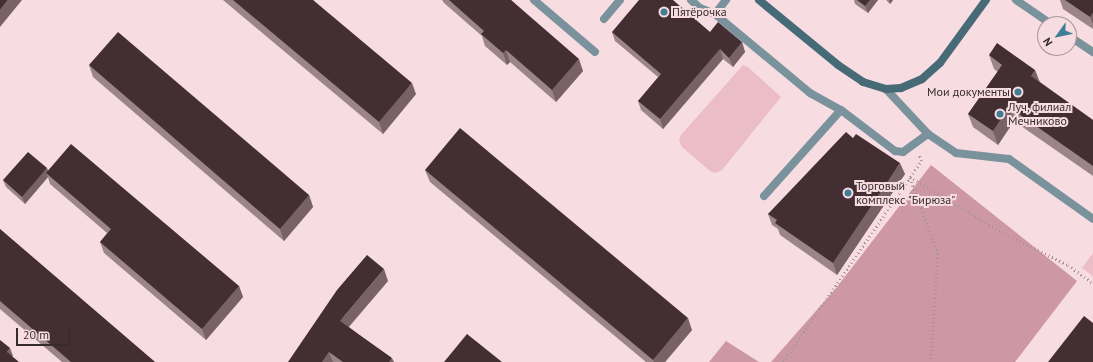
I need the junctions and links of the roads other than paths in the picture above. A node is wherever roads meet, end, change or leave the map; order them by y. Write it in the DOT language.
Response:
graph roads {
  1 [pos="534,0"];
  2 [pos="620,0"];
  3 [pos="691,0"];
  4 [pos="726,0"];
  5 [pos="759,0"];
  6 [pos="986,0"];
  7 [pos="1016,0"];
  8 [pos="715,14"];
  9 [pos="1039,16"];
  10 [pos="604,19"];
  11 [pos="1077,41"];
  12 [pos="595,52"];
  13 [pos="1093,52"];
  14 [pos="886,89"];
  15 [pos="841,110"];
  16 [pos="928,134"];
  17 [pos="764,196"];
  18 [pos="1093,219"];
  1 -- 12 [label="lane"];
  2 -- 10 [label="lane"];
  3 -- 8 [label="lane"];
  4 -- 8 [label="lane"];
  5 -- 14 [label="main road"];
  6 -- 14 [label="main road"];
  7 -- 9 [label="lane"];
  8 -- 15 [label="lane"];
  11 -- 13 [label="lane"];
  14 -- 16 [label="lane"];
  15 -- 16 [label="lane"];
  15 -- 17 [label="lane"];
  16 -- 18 [label="lane"];
}
